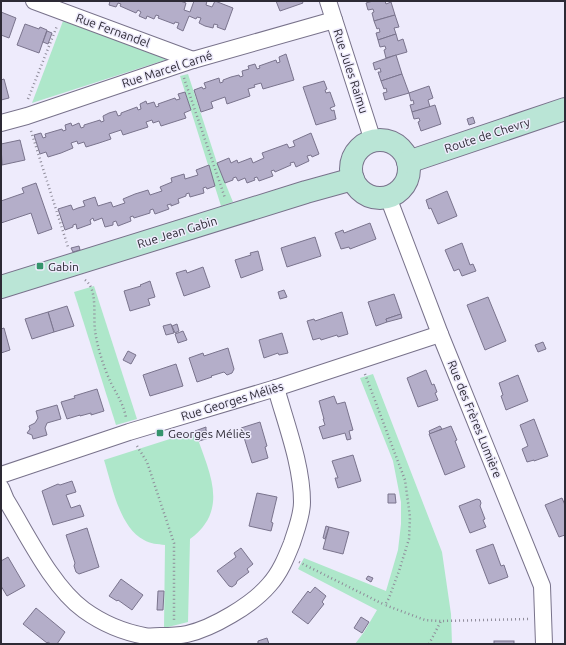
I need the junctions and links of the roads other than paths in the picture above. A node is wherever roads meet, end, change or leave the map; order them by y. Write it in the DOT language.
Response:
graph roads {
  1 [pos="34,1"];
  2 [pos="328,1"];
  3 [pos="334,20"];
  4 [pos="186,62"];
  5 [pos="565,109"];
  6 [pos="1,123"];
  7 [pos="373,141"];
  8 [pos="408,162"];
  9 [pos="353,179"];
  10 [pos="388,197"];
  11 [pos="1,288"];
  12 [pos="440,334"];
  13 [pos="276,388"];
  14 [pos="1,475"];
  15 [pos="1,488"];
  16 [pos="544,644"];
  1 -- 4 [label="street, Rue Fernandel"];
  2 -- 3 [label="street, Rue Jules Raimu"];
  3 -- 4 [label="street, Rue Marcel Carné"];
  3 -- 7 [label="street, Rue Jules Raimu"];
  4 -- 6 [label="street, Rue Marcel Carné"];
  5 -- 8 [label="street, Route de Chevry"];
  7 -- 8 [label="street"];
  7 -- 9 [label="street"];
  8 -- 10 [label="street"];
  9 -- 10 [label="street"];
  9 -- 11 [label="street, Rue Jean Gabin"];
  10 -- 12 [label="street, Rue des Frères Lumière"];
  12 -- 13 [label="street, Rue Georges Méliès"];
  12 -- 16 [label="street, Rue des Frères Lumière"];
  13 -- 14 [label="street, Rue Georges Méliès"];
  13 -- 15 [label="street"];
}
